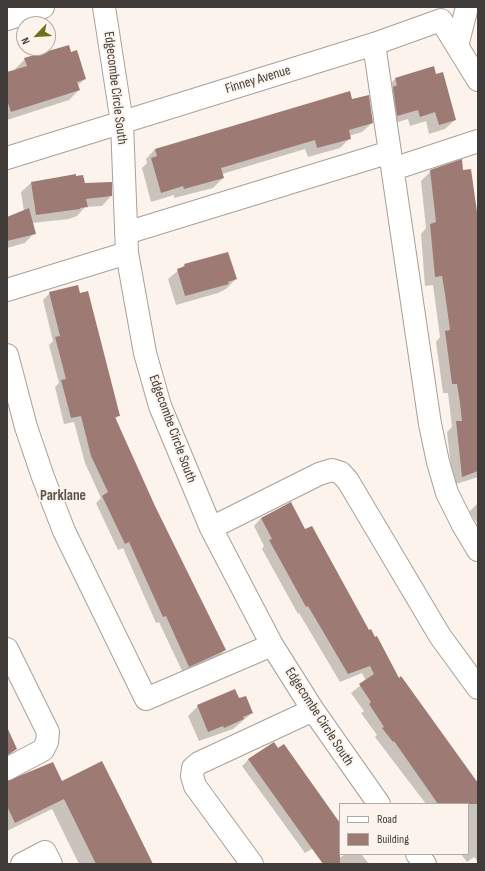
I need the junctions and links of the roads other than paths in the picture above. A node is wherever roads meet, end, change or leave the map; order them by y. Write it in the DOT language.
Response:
graph roads {
  1 [pos="44,7"];
  2 [pos="104,7"];
  3 [pos="467,7"];
  4 [pos="7,19"];
  5 [pos="374,44"];
  6 [pos="457,46"];
  7 [pos="478,80"];
  8 [pos="122,123"];
  9 [pos="478,141"];
  10 [pos="7,158"];
  11 [pos="392,160"];
  12 [pos="127,243"];
  13 [pos="7,290"];
  14 [pos="7,355"];
  15 [pos="211,528"];
  16 [pos="478,550"];
  17 [pos="272,645"];
  18 [pos="7,650"];
  19 [pos="478,688"];
  20 [pos="313,710"];
  21 [pos="7,769"];
  22 [pos="378,803"];
  23 [pos="418,855"];
  24 [pos="22,864"];
  25 [pos="51,864"];
  26 [pos="252,864"];
  27 [pos="425,864"];
  1 -- 4 [label="street"];
  2 -- 8 [label="street, Edgecombe Circle South"];
  3 -- 6 [label="street"];
  5 -- 6 [label="street, Finney Avenue"];
  5 -- 8 [label="street, Finney Avenue"];
  5 -- 11 [label="street"];
  6 -- 7 [label="street, Finney Avenue"];
  8 -- 10 [label="street, Finney Avenue"];
  8 -- 12 [label="street, Edgecombe Circle South"];
  9 -- 11 [label="street"];
  11 -- 12 [label="street"];
  11 -- 16 [label="street"];
  12 -- 13 [label="street"];
  12 -- 15 [label="street, Edgecombe Circle South"];
  14 -- 17 [label="street"];
  15 -- 17 [label="street, Edgecombe Circle South"];
  15 -- 19 [label="street"];
  17 -- 20 [label="street, Edgecombe Circle South"];
  18 -- 21 [label="street"];
  20 -- 22 [label="street, Edgecombe Circle South"];
  20 -- 26 [label="street"];
  23 -- 27 [label="street"];
  24 -- 25 [label="street"];
}
